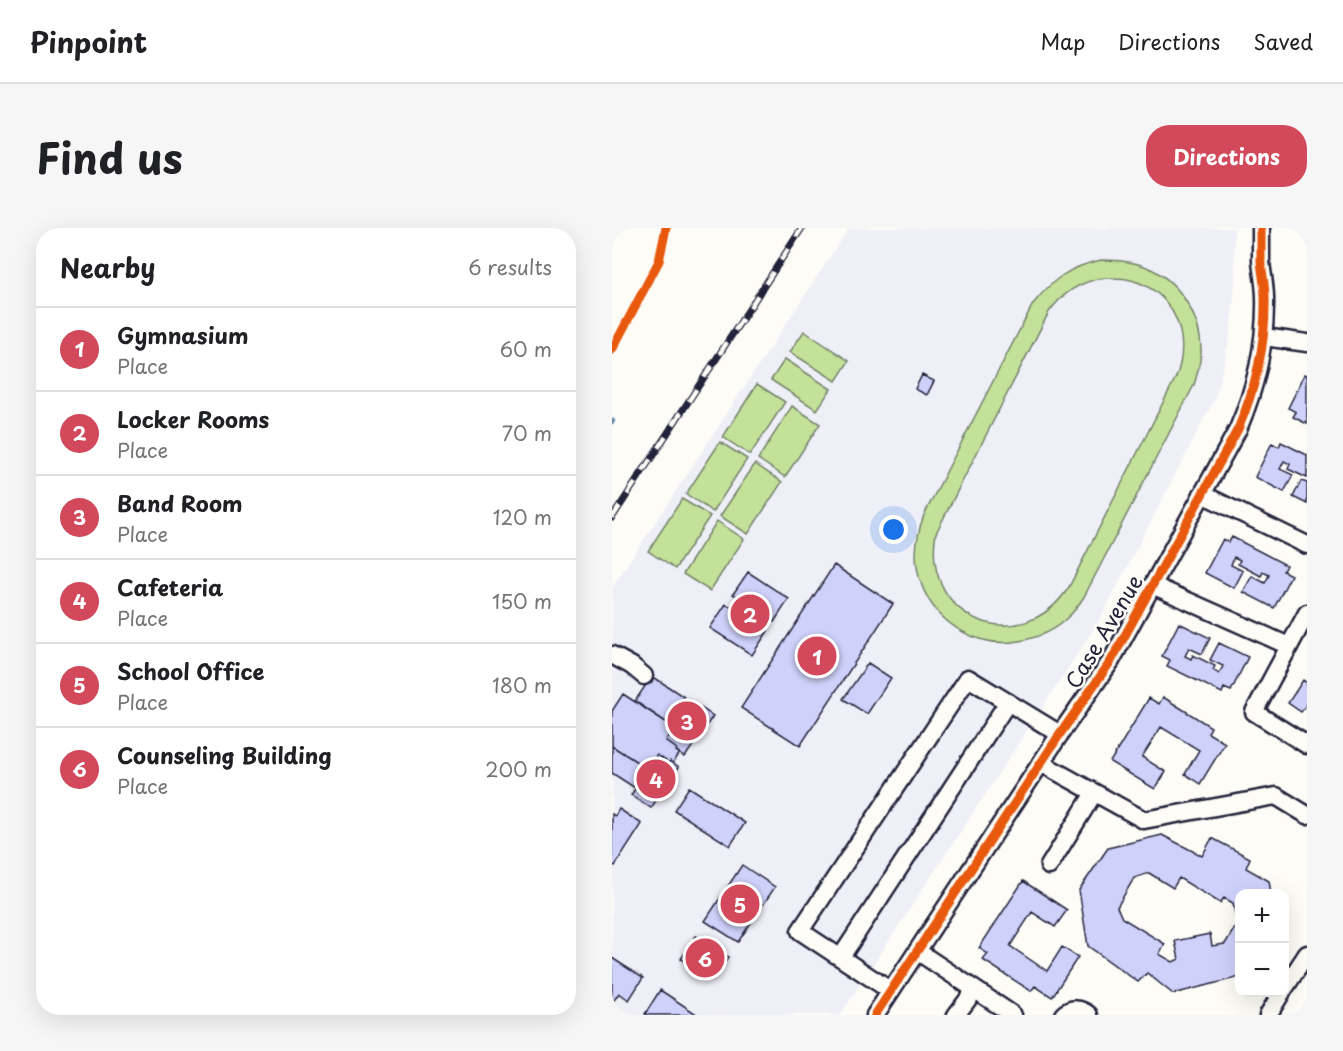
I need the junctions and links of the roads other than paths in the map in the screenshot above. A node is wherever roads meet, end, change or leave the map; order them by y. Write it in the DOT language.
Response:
graph roads {
  1 [pos="1261,228"];
  2 [pos="1264,337"];
  3 [pos="1307,342"];
  4 [pos="1202,494"];
  5 [pos="1307,545"];
  6 [pos="1152,585"];
  7 [pos="1307,613"];
  8 [pos="1289,646"];
  9 [pos="612,655"];
  10 [pos="644,676"];
  11 [pos="1008,702"];
  12 [pos="1060,734"];
  13 [pos="1307,745"];
  14 [pos="1041,764"];
  15 [pos="1094,793"];
  16 [pos="1307,815"];
  17 [pos="1048,866"];
  18 [pos="917,951"];
  19 [pos="1307,954"];
  20 [pos="841,957"];
  21 [pos="1289,982"];
  22 [pos="975,990"];
  23 [pos="891,991"];
  24 [pos="1279,997"];
  25 [pos="875,1015"];
  26 [pos="956,1015"];
  27 [pos="1012,1015"];
  28 [pos="1063,1015"];
  29 [pos="1089,1015"];
  30 [pos="1268,1015"];
  1 -- 2 [label="street, Case Avenue"];
  2 -- 3 [label="street"];
  2 -- 4 [label="street, Case Avenue"];
  4 -- 5 [label="street"];
  4 -- 6 [label="street, Case Avenue"];
  6 -- 8 [label="street"];
  6 -- 12 [label="street, Case Avenue"];
  7 -- 8 [label="street"];
  8 -- 13 [label="street"];
  9 -- 10 [label="street"];
  11 -- 12 [label="street"];
  11 -- 20 [label="street"];
  11 -- 20 [label="street"];
  12 -- 14 [label="street, Case Avenue"];
  14 -- 15 [label="street"];
  14 -- 18 [label="street, Case Avenue"];
  15 -- 16 [label="street"];
  15 -- 17 [label="street"];
  18 -- 22 [label="street"];
  18 -- 23 [label="street, Case Avenue"];
  19 -- 21 [label="street"];
  20 -- 23 [label="street"];
  22 -- 26 [label="street"];
  22 -- 27 [label="street"];
  23 -- 25 [label="street, Case Avenue"];
  24 -- 30 [label="street"];
  28 -- 29 [label="street"];
}
